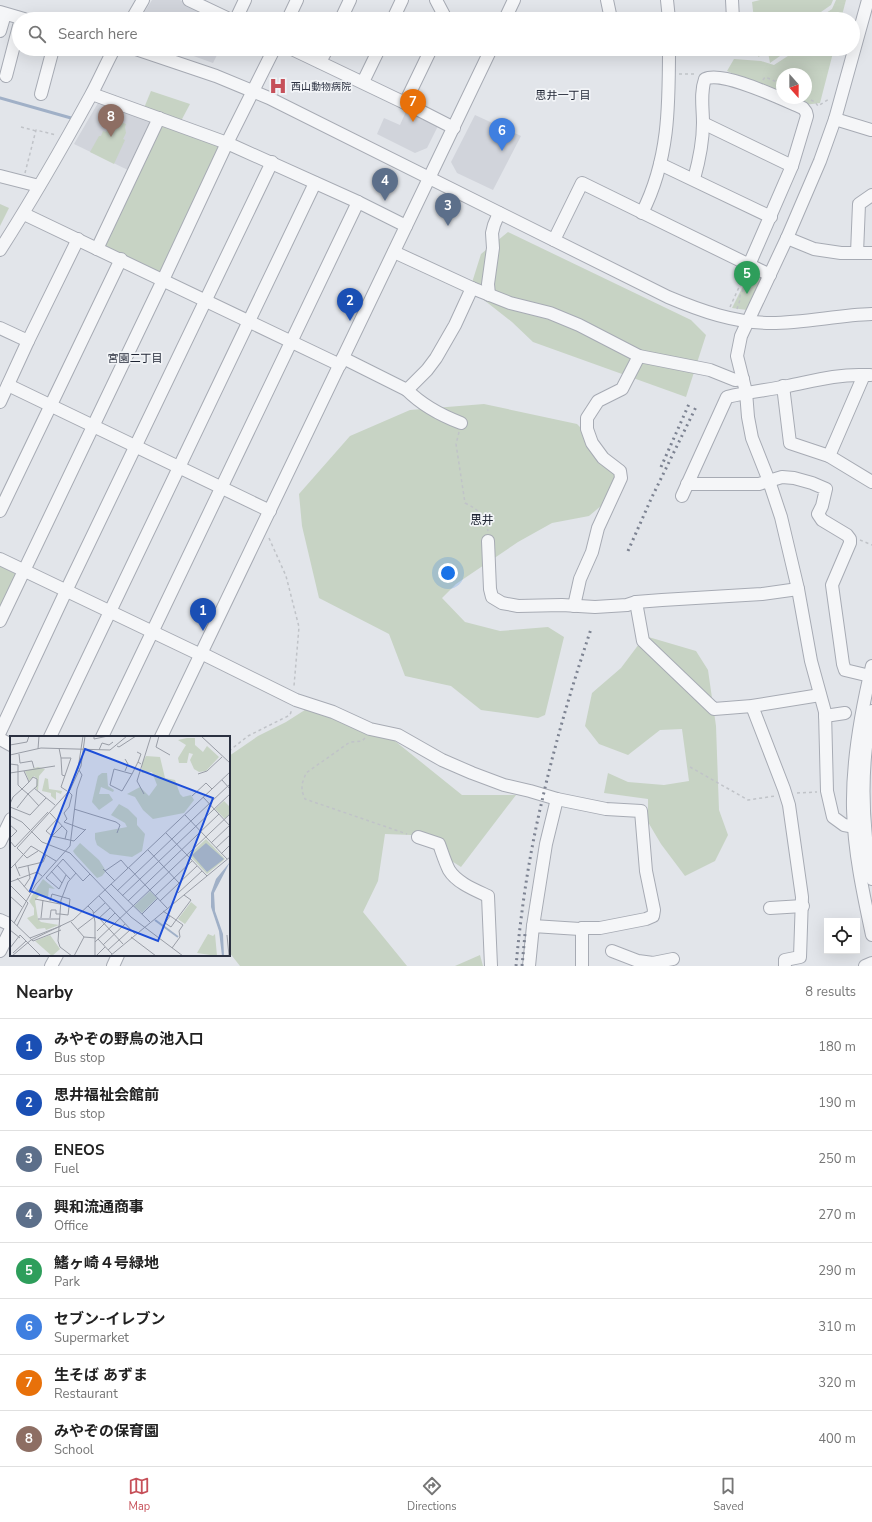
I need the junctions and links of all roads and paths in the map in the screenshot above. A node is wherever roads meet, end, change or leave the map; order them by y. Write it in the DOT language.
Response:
graph roads {
  1 [pos="143,0"];
  2 [pos="191,0"];
  3 [pos="245,0"];
  4 [pos="297,0"];
  5 [pos="350,0"];
  6 [pos="402,0"];
  7 [pos="436,0"];
  8 [pos="514,0"];
  9 [pos="607,0"];
  10 [pos="667,0"];
  11 [pos="732,0"];
  12 [pos="868,0"];
  13 [pos="136,12"];
  14 [pos="215,12"];
  15 [pos="239,12"];
  16 [pos="291,12"];
  17 [pos="344,12"];
  18 [pos="396,12"];
  19 [pos="442,12"];
  20 [pos="508,12"];
  21 [pos="610,12"];
  22 [pos="668,12"];
  23 [pos="733,12"];
  24 [pos="2,13"];
  25 [pos="12,17"];
  26 [pos="860,29"];
  27 [pos="0,31"];
  28 [pos="12,54"];
  29 [pos="51,56"];
  30 [pos="111,56"];
  31 [pos="158,56"];
  32 [pos="271,56"];
  33 [pos="307,56"];
  34 [pos="323,56"];
  35 [pos="376,56"];
  36 [pos="428,56"];
  37 [pos="488,56"];
  38 [pos="669,56"];
  39 [pos="853,56"];
  40 [pos="320,62"];
  41 [pos="669,74"];
  42 [pos="6,76"];
  43 [pos="765,77"];
  44 [pos="705,79"];
  45 [pos="363,82"];
  46 [pos="776,82"];
  47 [pos="254,92"];
  48 [pos="41,94"];
  49 [pos="92,94"];
  50 [pos="828,98"];
  51 [pos="812,100"];
  52 [pos="405,102"];
  53 [pos="160,118"];
  54 [pos="835,120"];
  55 [pos="703,123"];
  56 [pos="21,127"];
  57 [pos="454,128"];
  58 [pos="872,130"];
  59 [pos="36,131"];
  60 [pos="67,139"];
  61 [pos="33,142"];
  62 [pos="228,142"];
  63 [pos="36,143"];
  64 [pos="272,162"];
  65 [pos="660,164"];
  66 [pos="792,166"];
  67 [pos="25,174"];
  68 [pos="0,176"];
  69 [pos="429,179"];
  70 [pos="694,179"];
  71 [pos="315,183"];
  72 [pos="39,186"];
  73 [pos="872,195"];
  74 [pos="358,202"];
  75 [pos="499,213"];
  76 [pos="642,213"];
  77 [pos="24,214"];
  78 [pos="771,217"];
  79 [pos="406,226"];
  80 [pos="787,238"];
  81 [pos="78,239"];
  82 [pos="554,240"];
  83 [pos="97,249"];
  84 [pos="0,250"];
  85 [pos="394,252"];
  86 [pos="857,253"];
  87 [pos="872,253"];
  88 [pos="121,259"];
  89 [pos="749,265"];
  90 [pos="765,273"];
  91 [pos="163,280"];
  92 [pos="472,288"];
  93 [pos="489,295"];
  94 [pos="206,300"];
  95 [pos="728,312"];
  96 [pos="735,313"];
  97 [pos="872,314"];
  98 [pos="748,321"];
  99 [pos="249,322"];
  100 [pos="0,328"];
  101 [pos="28,341"];
  102 [pos="291,341"];
  103 [pos="639,356"];
  104 [pos="341,362"];
  105 [pos="868,375"];
  106 [pos="743,379"];
  107 [pos="8,385"];
  108 [pos="783,386"];
  109 [pos="407,390"];
  110 [pos="746,392"];
  111 [pos="0,402"];
  112 [pos="51,405"];
  113 [pos="461,423"];
  114 [pos="94,426"];
  115 [pos="136,447"];
  116 [pos="830,456"];
  117 [pos="179,467"];
  118 [pos="769,481"];
  119 [pos="872,482"];
  120 [pos="687,484"];
  121 [pos="222,487"];
  122 [pos="682,496"];
  123 [pos="0,511"];
  124 [pos="270,511"];
  125 [pos="263,525"];
  126 [pos="488,541"];
  127 [pos="0,559"];
  128 [pos="24,571"];
  129 [pos="798,589"];
  130 [pos="66,590"];
  131 [pos="636,602"];
  132 [pos="574,606"];
  133 [pos="109,612"];
  134 [pos="0,621"];
  135 [pos="152,632"];
  136 [pos="201,654"];
  137 [pos="871,671"];
  138 [pos="820,695"];
  139 [pos="293,699"];
  140 [pos="752,706"];
  141 [pos="872,711"];
  142 [pos="845,713"];
  143 [pos="825,716"];
  144 [pos="370,729"];
  145 [pos="0,732"];
  146 [pos="50,736"];
  147 [pos="102,736"];
  148 [pos="161,736"];
  149 [pos="0,739"];
  150 [pos="10,744"];
  151 [pos="230,750"];
  152 [pos="690,767"];
  153 [pos="826,791"];
  154 [pos="786,794"];
  155 [pos="557,799"];
  156 [pos="10,821"];
  157 [pos="855,827"];
  158 [pos="418,837"];
  159 [pos="0,842"];
  160 [pos="872,879"];
  161 [pos="803,906"];
  162 [pos="770,908"];
  163 [pos="0,920"];
  164 [pos="10,925"];
  165 [pos="533,926"];
  166 [pos="582,928"];
  167 [pos="10,931"];
  168 [pos="872,935"];
  169 [pos="0,951"];
  170 [pos="612,951"];
  171 [pos="56,956"];
  172 [pos="118,956"];
  173 [pos="673,959"];
  174 [pos="872,963"];
  175 [pos="654,965"];
  176 [pos="51,966"];
  177 [pos="113,966"];
  178 [pos="491,966"];
  179 [pos="529,966"];
  180 [pos="582,966"];
  181 [pos="785,966"];
  182 [pos="865,966"];
  1 -- 13 [label="street"];
  2 -- 14 [label="street"];
  3 -- 15 [label="street"];
  4 -- 16 [label="street"];
  5 -- 17 [label="street"];
  6 -- 18 [label="street"];
  7 -- 19 [label="street"];
  8 -- 20 [label="street"];
  9 -- 21 [label="street"];
  10 -- 22 [label="street"];
  11 -- 23 [label="street"];
  12 -- 26 [label="street"];
  24 -- 25 [label="street"];
  24 -- 27 [label="street"];
  28 -- 42 [label="street"];
  29 -- 48 [label="street"];
  30 -- 49 [label="street"];
  31 -- 47 [label="street"];
  32 -- 47 [label="street"];
  33 -- 40 [label="street"];
  34 -- 40 [label="street"];
  35 -- 45 [label="street"];
  36 -- 52 [label="street"];
  37 -- 57 [label="street"];
  38 -- 41 [label="street"];
  39 -- 54 [label="street"];
  40 -- 45 [label="street"];
  41 -- 44 [label="path"];
  41 -- 65 [label="street"];
  43 -- 46 [label="path"];
  44 -- 55 [label="street"];
  44 -- 66 [label="street"];
  45 -- 52 [label="street"];
  47 -- 62 [label="street"];
  47 -- 69 [label="street"];
  49 -- 53 [label="street"];
  49 -- 60 [label="street"];
  50 -- 51 [label="path"];
  52 -- 57 [label="street"];
  53 -- 62 [label="street"];
  53 -- 83 [label="street"];
  54 -- 58 [label="street"];
  54 -- 80 [label="street"];
  55 -- 66 [label="street"];
  55 -- 70 [label="street"];
  56 -- 59 [label="path"];
  57 -- 69 [label="street"];
  59 -- 60 [label="path"];
  59 -- 61 [label="path"];
  60 -- 72 [label="street"];
  61 -- 63 [label="path"];
  61 -- 67 [label="path"];
  62 -- 64 [label="street"];
  62 -- 91 [label="street"];
  64 -- 71 [label="street"];
  64 -- 94 [label="street"];
  65 -- 70 [label="street"];
  65 -- 76 [label="street"];
  66 -- 78 [label="street"];
  68 -- 72 [label="street"];
  69 -- 75 [label="street"];
  69 -- 79 [label="street"];
  70 -- 78 [label="street"];
  71 -- 74 [label="street"];
  71 -- 99 [label="street"];
  72 -- 77 [label="street"];
  73 -- 86 [label="street"];
  74 -- 79 [label="street"];
  74 -- 102 [label="street"];
  75 -- 82 [label="street"];
  75 -- 93 [label="street"];
  76 -- 82 [label="street"];
  76 -- 89 [label="street"];
  77 -- 81 [label="street"];
  77 -- 84 [label="street"];
  78 -- 89 [label="street"];
  79 -- 85 [label="street"];
  80 -- 86 [label="street"];
  80 -- 90 [label="street"];
  81 -- 83 [label="street"];
  81 -- 101 [label="street"];
  82 -- 98 [label="street"];
  83 -- 88 [label="street"];
  85 -- 92 [label="street"];
  85 -- 104 [label="street"];
  86 -- 87 [label="street"];
  88 -- 91 [label="street"];
  88 -- 112 [label="street"];
  89 -- 90 [label="street"];
  89 -- 95 [label="path"];
  90 -- 96 [label="path"];
  90 -- 98 [label="street"];
  91 -- 94 [label="street"];
  91 -- 114 [label="street"];
  92 -- 93 [label="street"];
  92 -- 109 [label="street"];
  93 -- 103 [label="street"];
  94 -- 99 [label="street"];
  94 -- 115 [label="street"];
  97 -- 98 [label="street"];
  98 -- 106 [label="street"];
  99 -- 102 [label="street"];
  99 -- 117 [label="street"];
  100 -- 101 [label="street"];
  101 -- 107 [label="street"];
  102 -- 104 [label="street"];
  102 -- 121 [label="street"];
  103 -- 106 [label="street"];
  103 -- 132 [label="street"];
  104 -- 109 [label="street"];
  104 -- 124 [label="street"];
  105 -- 108 [label="street"];
  105 -- 116 [label="street"];
  106 -- 110 [label="street"];
  107 -- 111 [label="street"];
  107 -- 112 [label="street"];
  108 -- 110 [label="street"];
  108 -- 116 [label="street"];
  109 -- 113 [label="street"];
  110 -- 118 [label="street"];
  110 -- 120 [label="street"];
  112 -- 114 [label="street"];
  112 -- 123 [label="street"];
  113 -- 126 [label="path"];
  114 -- 115 [label="street"];
  114 -- 128 [label="street"];
  115 -- 117 [label="street"];
  115 -- 130 [label="street"];
  116 -- 119 [label="street"];
  117 -- 121 [label="street"];
  117 -- 133 [label="street"];
  118 -- 120 [label="street"];
  118 -- 129 [label="street"];
  118 -- 137 [label="street"];
  120 -- 122 [label="street"];
  121 -- 124 [label="street"];
  121 -- 135 [label="street"];
  124 -- 125 [label="street"];
  125 -- 136 [label="street"];
  125 -- 139 [label="path"];
  126 -- 132 [label="street"];
  127 -- 128 [label="street"];
  128 -- 130 [label="street"];
  128 -- 134 [label="street"];
  129 -- 131 [label="street"];
  129 -- 138 [label="street"];
  130 -- 133 [label="street"];
  130 -- 145 [label="street"];
  131 -- 132 [label="street"];
  131 -- 140 [label="street"];
  133 -- 135 [label="street"];
  133 -- 146 [label="street"];
  135 -- 136 [label="street"];
  135 -- 147 [label="street"];
  136 -- 139 [label="street"];
  136 -- 148 [label="street"];
  137 -- 157 [label="street"];
  138 -- 140 [label="street"];
  138 -- 143 [label="street"];
  139 -- 144 [label="street"];
  139 -- 151 [label="path"];
  140 -- 154 [label="street"];
  141 -- 160 [label="street"];
  142 -- 143 [label="street"];
  143 -- 153 [label="street"];
  144 -- 155 [label="street"];
  144 -- 158 [label="path"];
  149 -- 150 [label="street"];
  152 -- 154 [label="path"];
  153 -- 154 [label="path"];
  153 -- 157 [label="street"];
  154 -- 161 [label="street"];
  155 -- 165 [label="street"];
  155 -- 166 [label="street"];
  156 -- 159 [label="street"];
  157 -- 168 [label="street"];
  158 -- 178 [label="street"];
  161 -- 162 [label="street"];
  161 -- 181 [label="street"];
  163 -- 164 [label="street"];
  165 -- 166 [label="street"];
  165 -- 179 [label="street"];
  166 -- 180 [label="street"];
  167 -- 169 [label="street"];
  170 -- 175 [label="street"];
  171 -- 176 [label="street"];
  172 -- 177 [label="street"];
  173 -- 175 [label="street"];
  174 -- 182 [label="street"];
}
